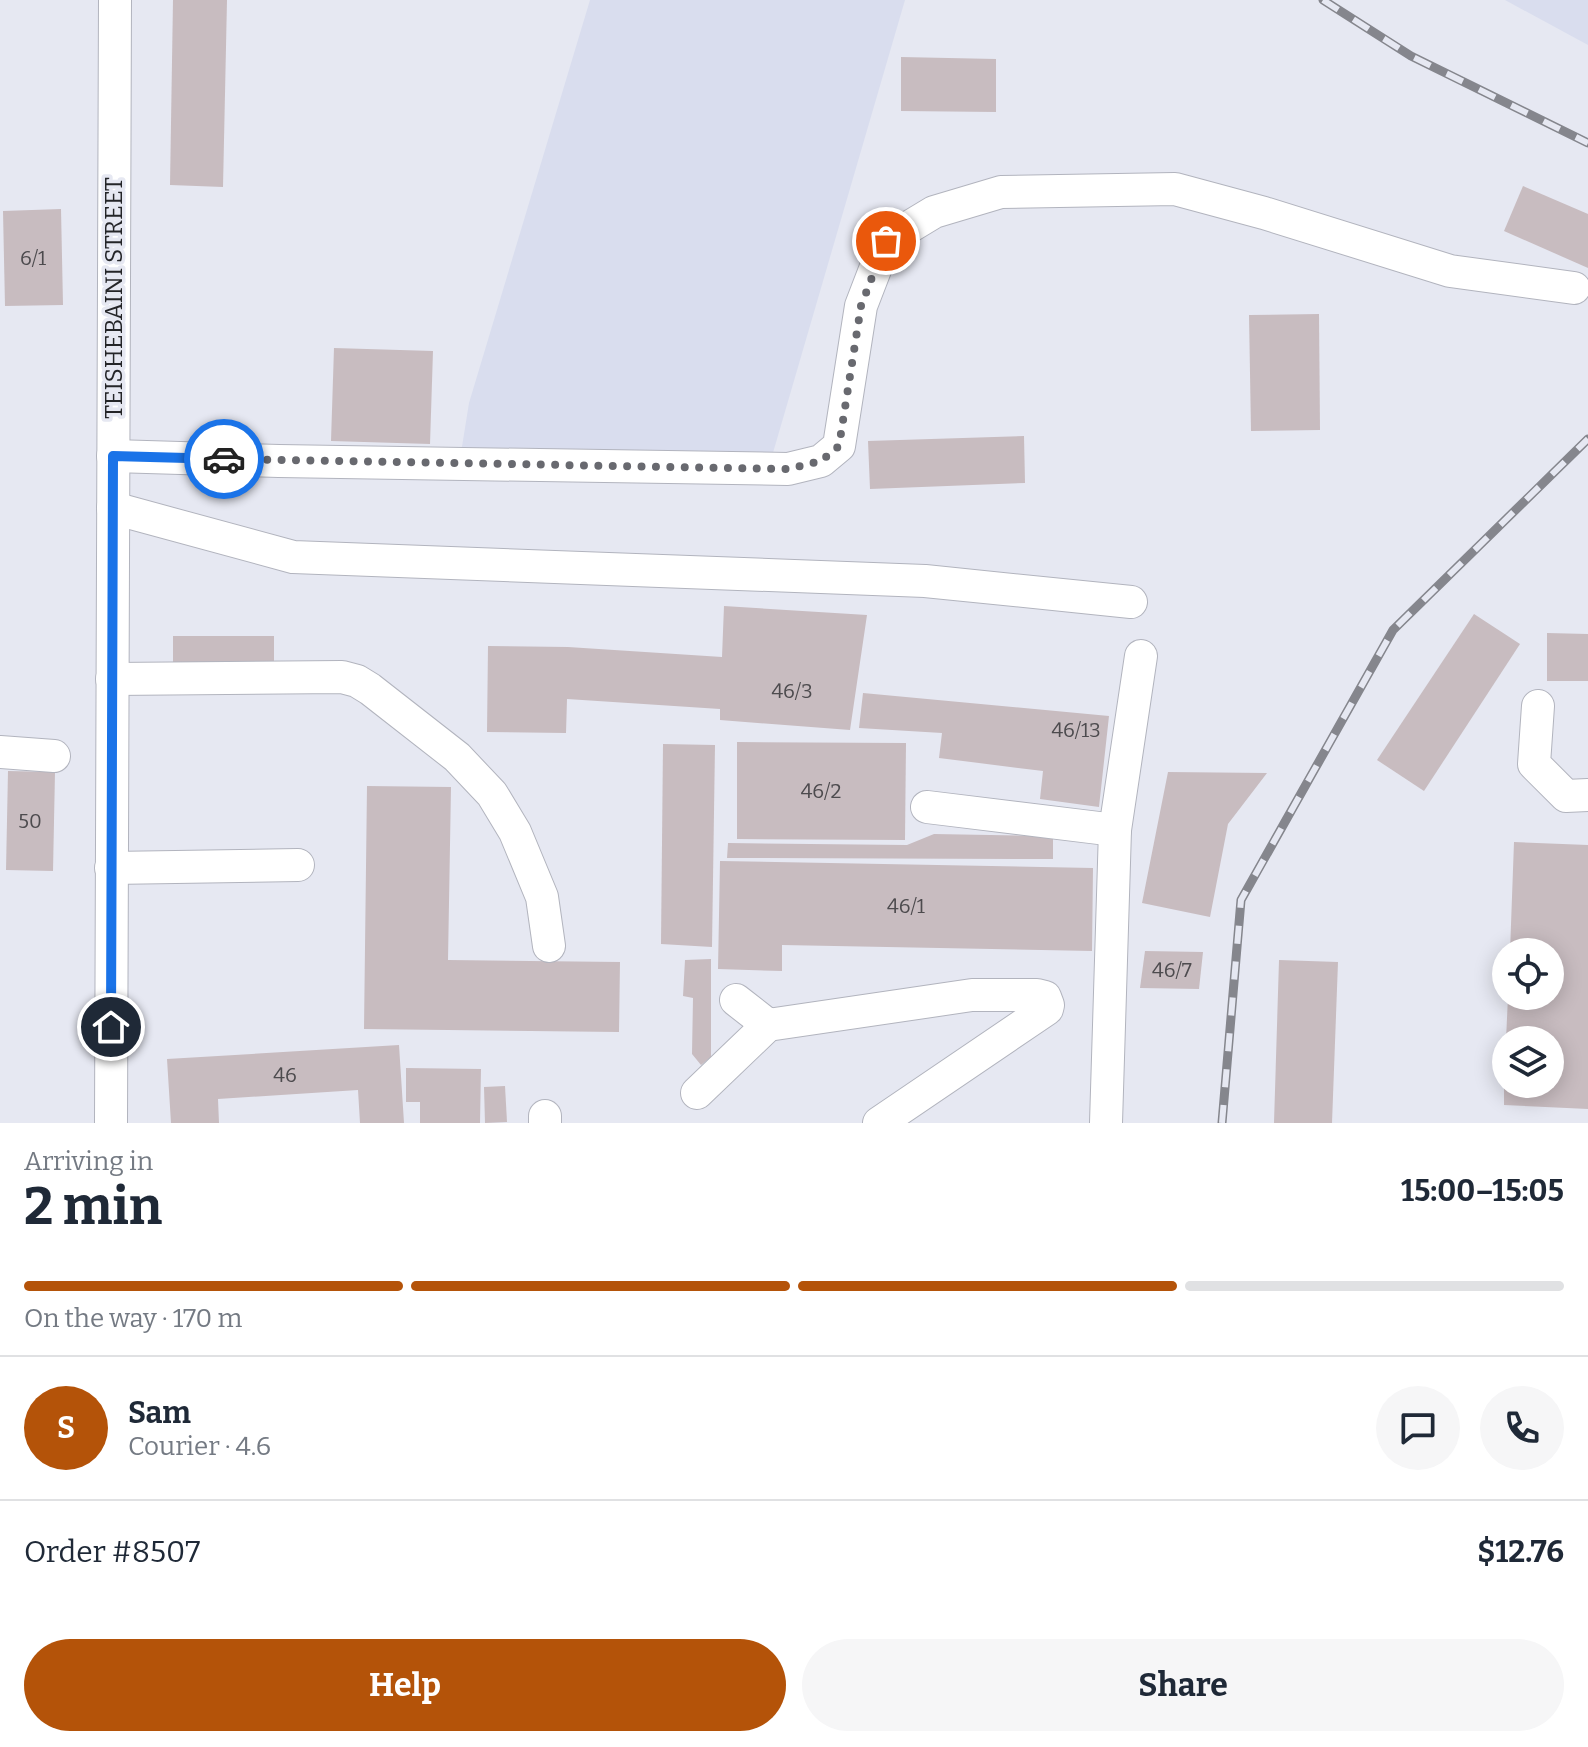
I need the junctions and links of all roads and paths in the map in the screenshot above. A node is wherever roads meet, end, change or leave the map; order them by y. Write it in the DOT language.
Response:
graph roads {
  1 [pos="115,0"];
  2 [pos="1574,288"];
  3 [pos="113,456"];
  4 [pos="113,508"];
  5 [pos="1131,602"];
  6 [pos="1141,656"];
  7 [pos="112,679"];
  8 [pos="1538,706"];
  9 [pos="0,752"];
  10 [pos="54,756"];
  11 [pos="1588,795"];
  12 [pos="927,807"];
  13 [pos="1115,830"];
  14 [pos="298,865"];
  15 [pos="111,868"];
  16 [pos="549,946"];
  17 [pos="736,1000"];
  18 [pos="768,1025"];
  19 [pos="697,1093"];
  20 [pos="111,1123"];
  21 [pos="879,1123"];
  22 [pos="1106,1123"];
  1 -- 3 [label="street, TEISHEBAINI STREET"];
  2 -- 3 [label="street"];
  3 -- 4 [label="street, TEISHEBAINI STREET"];
  4 -- 5 [label="street"];
  4 -- 7 [label="street, TEISHEBAINI STREET"];
  6 -- 13 [label="street"];
  7 -- 15 [label="street, TEISHEBAINI STREET"];
  7 -- 16 [label="street"];
  8 -- 11 [label="street"];
  9 -- 10 [label="street"];
  12 -- 13 [label="street"];
  13 -- 22 [label="street"];
  14 -- 15 [label="street"];
  15 -- 20 [label="street, TEISHEBAINI STREET"];
  17 -- 18 [label="street"];
  18 -- 19 [label="street"];
  18 -- 21 [label="street"];
}
